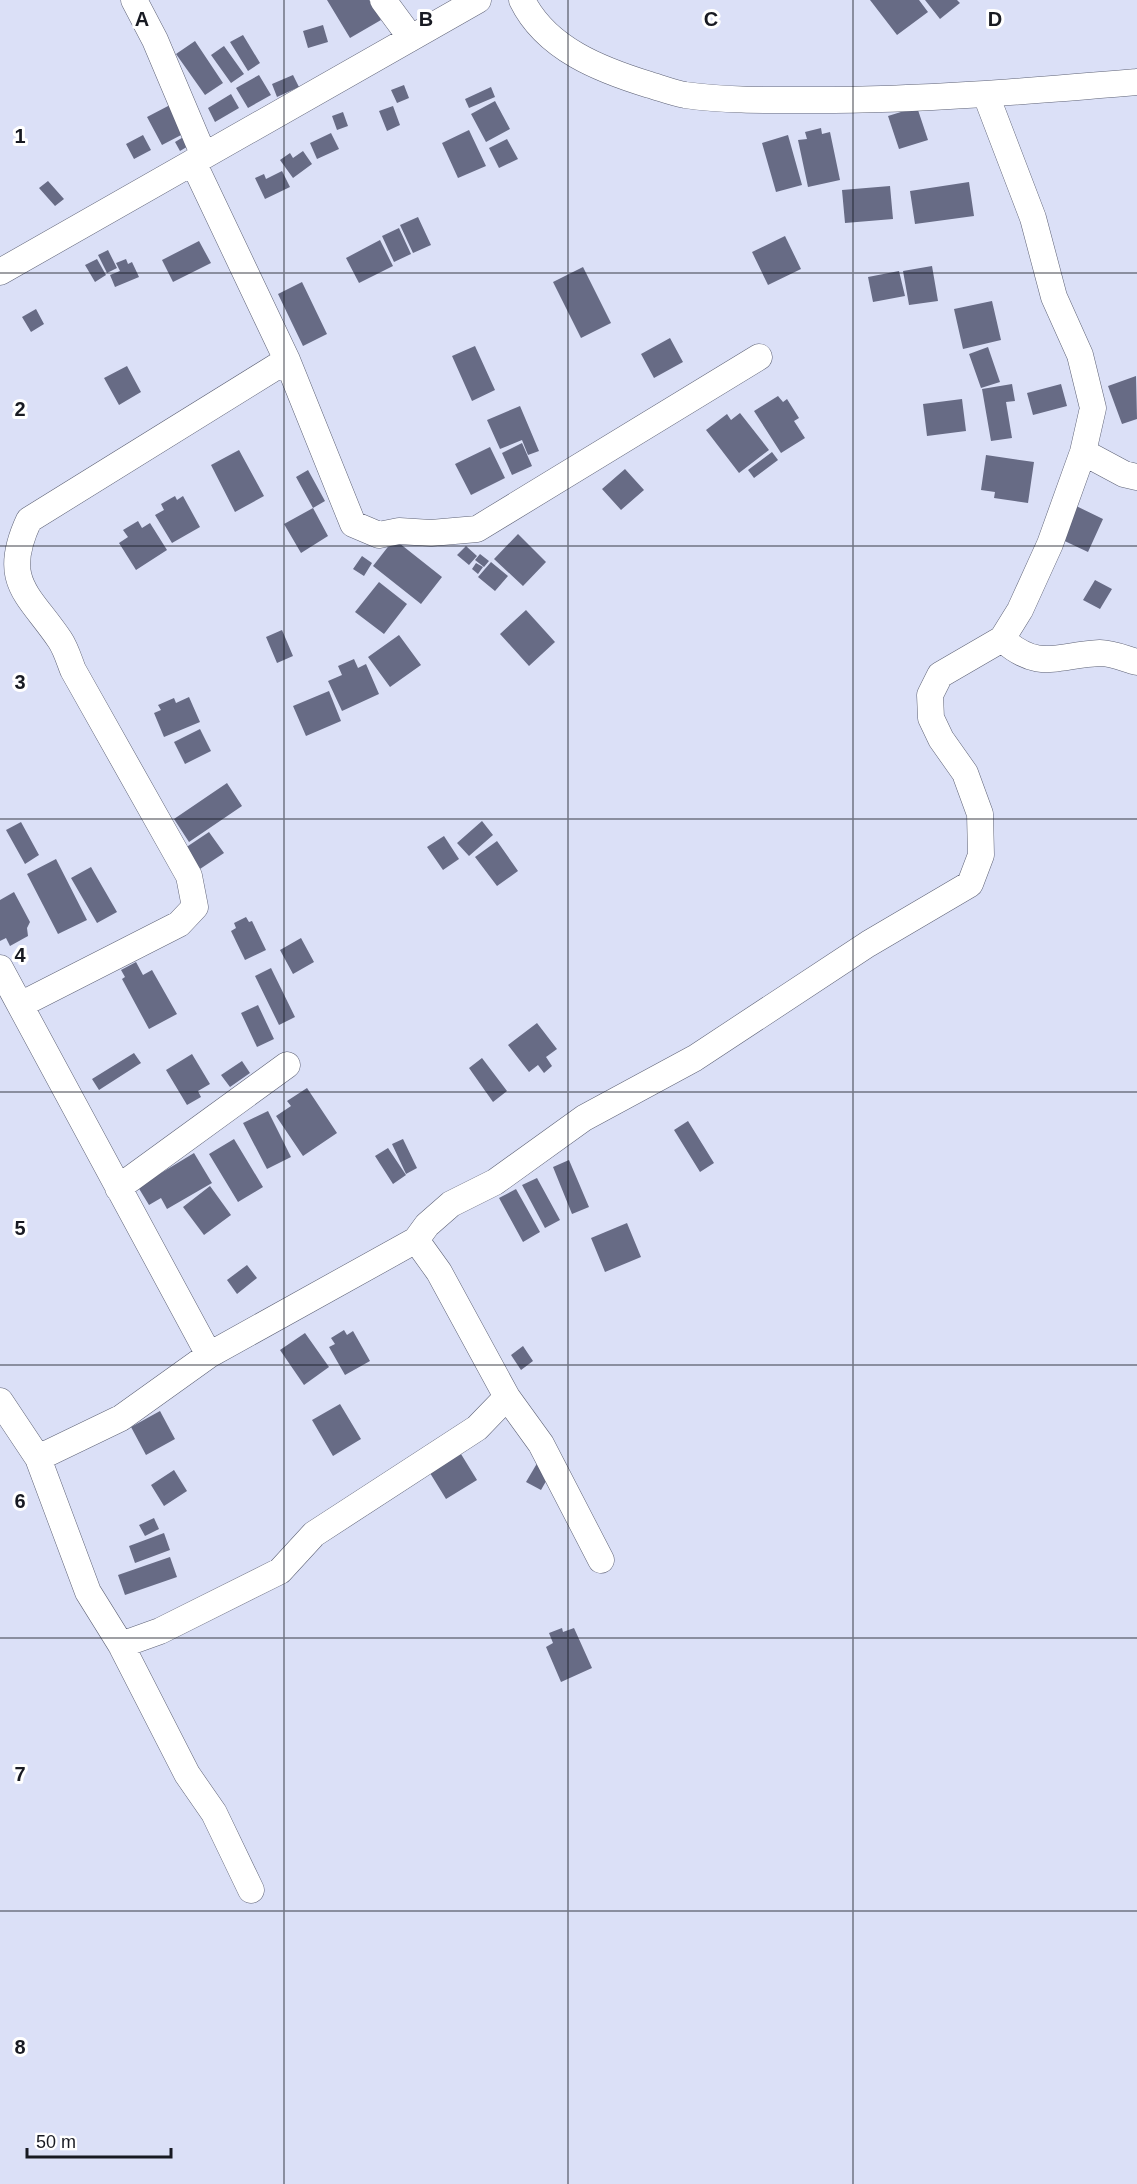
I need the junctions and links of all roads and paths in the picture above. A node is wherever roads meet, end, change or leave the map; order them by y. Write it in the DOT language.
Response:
graph roads {
  1 [pos="134,0"];
  2 [pos="383,0"];
  3 [pos="478,0"];
  4 [pos="522,0"];
  5 [pos="411,38"];
  6 [pos="1137,82"];
  7 [pos="986,95"];
  8 [pos="199,159"];
  9 [pos="0,272"];
  10 [pos="759,357"];
  11 [pos="287,360"];
  12 [pos="1083,452"];
  13 [pos="1137,477"];
  14 [pos="5,556"];
  15 [pos="1002,639"];
  16 [pos="1137,662"];
  17 [pos="0,968"];
  18 [pos="20,1005"];
  19 [pos="287,1065"];
  20 [pos="118,1188"];
  21 [pos="416,1240"];
  22 [pos="208,1355"];
  23 [pos="507,1397"];
  24 [pos="0,1401"];
  25 [pos="38,1458"];
  26 [pos="601,1560"];
  27 [pos="121,1645"];
  28 [pos="251,1890"];
  1 -- 8 [label="street"];
  2 -- 5 [label="street"];
  3 -- 5 [label="street"];
  4 -- 7 [label="street"];
  5 -- 8 [label="street"];
  6 -- 7 [label="street"];
  7 -- 12 [label="street"];
  8 -- 9 [label="street"];
  8 -- 11 [label="street"];
  10 -- 11 [label="street"];
  11 -- 14 [label="street"];
  12 -- 13 [label="street"];
  12 -- 15 [label="street"];
  14 -- 18 [label="street"];
  15 -- 16 [label="street"];
  15 -- 21 [label="street"];
  17 -- 18 [label="street"];
  18 -- 20 [label="street"];
  19 -- 20 [label="street"];
  20 -- 22 [label="street"];
  21 -- 22 [label="street"];
  21 -- 23 [label="street"];
  22 -- 25 [label="street"];
  23 -- 26 [label="street"];
  23 -- 27 [label="street"];
  24 -- 25 [label="street"];
  25 -- 27 [label="street"];
  27 -- 28 [label="street"];
}
